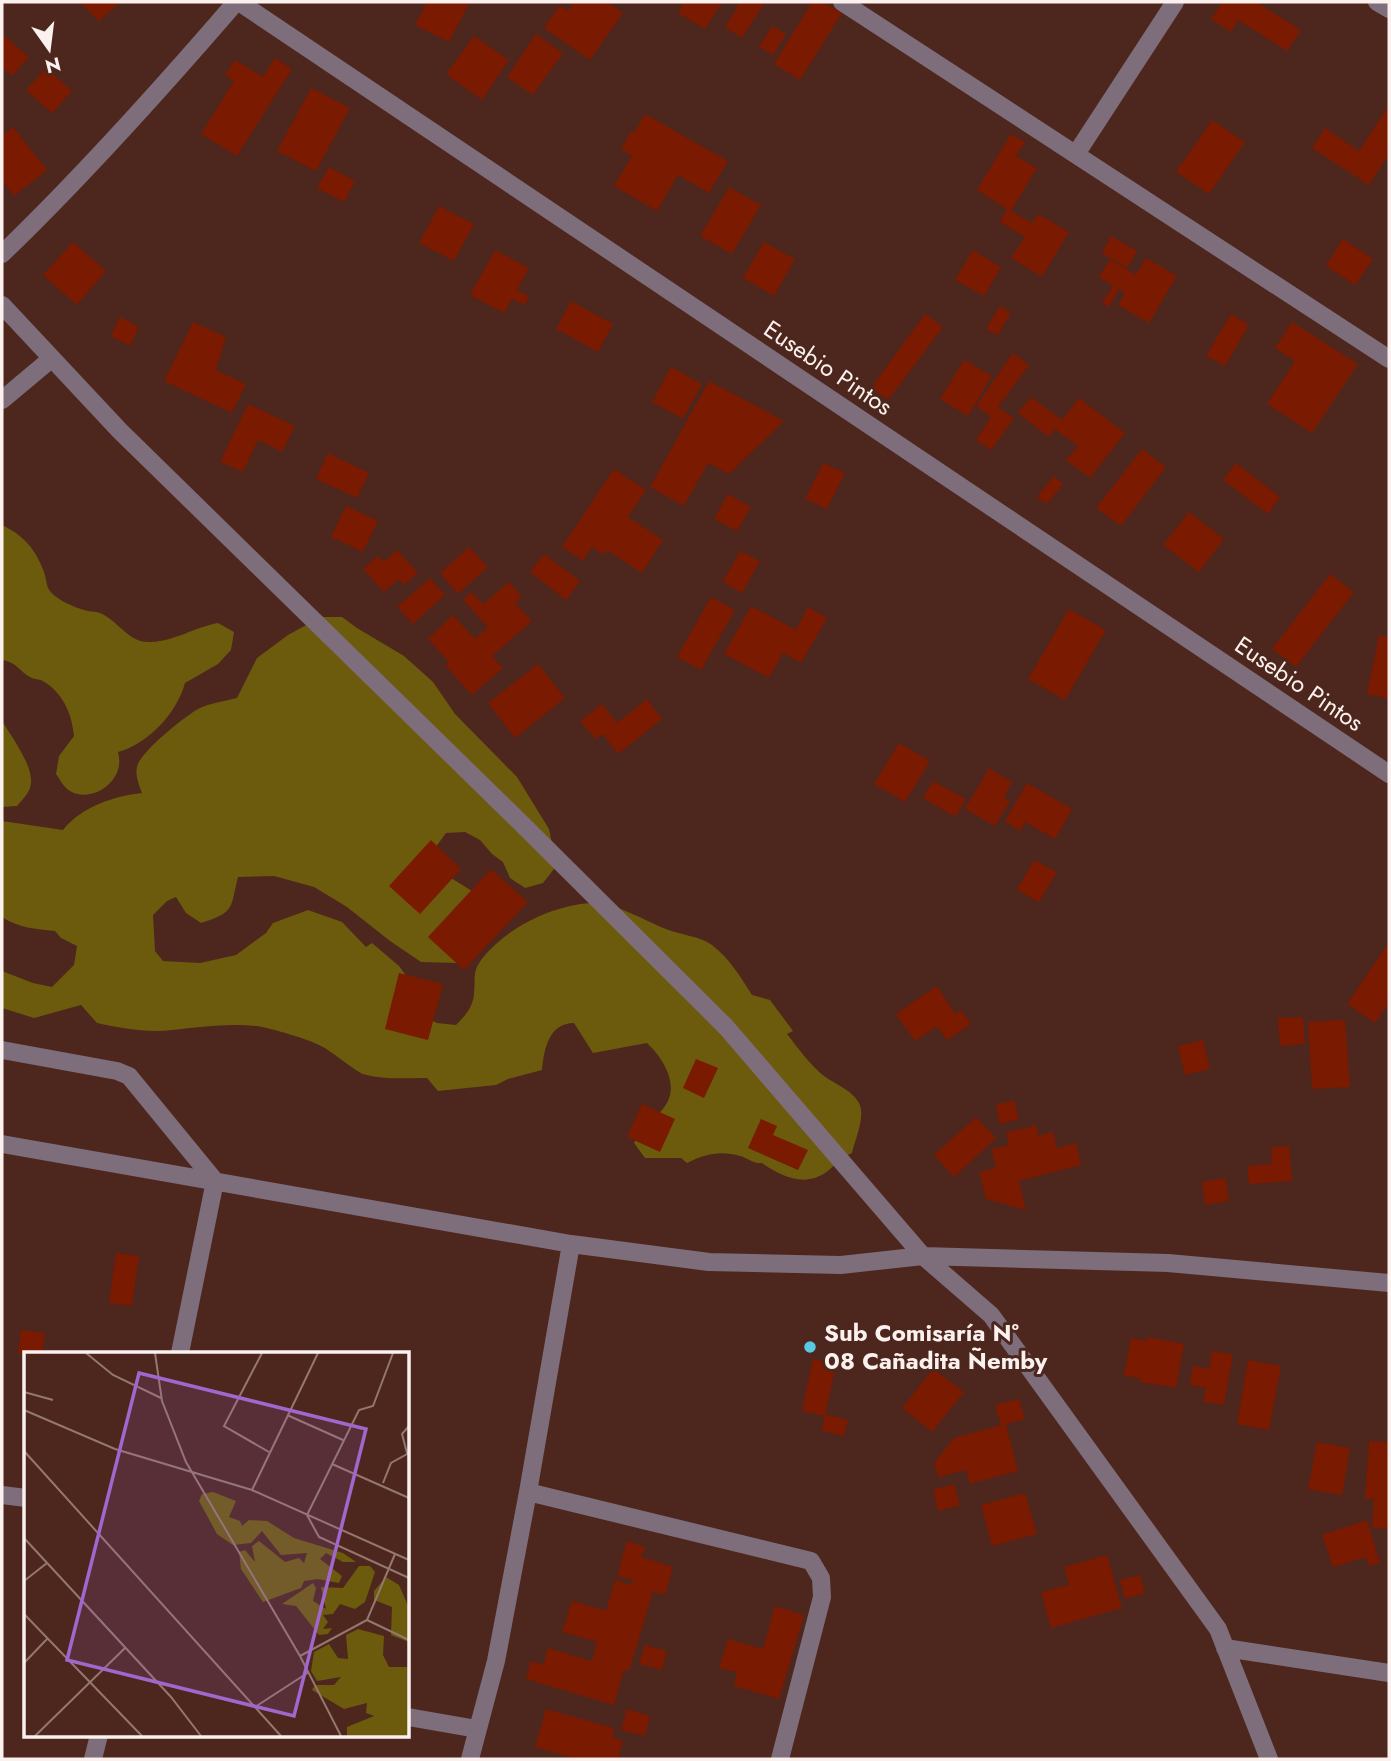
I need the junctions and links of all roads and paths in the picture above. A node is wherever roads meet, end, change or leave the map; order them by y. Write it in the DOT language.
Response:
graph roads {
  1 [pos="238,2"];
  2 [pos="842,2"];
  3 [pos="1175,2"];
  4 [pos="1377,2"];
  5 [pos="1389,9"];
  6 [pos="1076,154"];
  7 [pos="2,254"];
  8 [pos="2,305"];
  9 [pos="51,359"];
  10 [pos="1389,359"];
  11 [pos="2,400"];
  12 [pos="1389,774"];
  13 [pos="2,1049"];
  14 [pos="2,1144"];
  15 [pos="215,1181"];
  16 [pos="571,1244"];
  17 [pos="923,1256"];
  18 [pos="1389,1283"];
  19 [pos="180,1352"];
  20 [pos="528,1492"];
  21 [pos="2,1495"];
  22 [pos="24,1498"];
  23 [pos="1225,1647"];
  24 [pos="1389,1673"];
  25 [pos="410,1717"];
  26 [pos="477,1729"];
  27 [pos="99,1736"];
  28 [pos="93,1759"];
  29 [pos="470,1759"];
  30 [pos="780,1759"];
  31 [pos="1269,1759"];
  1 -- 7 [label="street"];
  1 -- 12 [label="street, Eusebio Pintos"];
  2 -- 6 [label="street"];
  3 -- 6 [label="street"];
  4 -- 5 [label="street"];
  6 -- 10 [label="street"];
  8 -- 9 [label="street"];
  9 -- 11 [label="street"];
  9 -- 17 [label="street"];
  13 -- 15 [label="street"];
  14 -- 15 [label="street"];
  15 -- 16 [label="street"];
  15 -- 19 [label="street"];
  16 -- 17 [label="street"];
  16 -- 20 [label="street"];
  17 -- 18 [label="street"];
  17 -- 23 [label="street"];
  20 -- 26 [label="street"];
  20 -- 30 [label="street"];
  21 -- 22 [label="street"];
  23 -- 24 [label="street"];
  23 -- 31 [label="street"];
  25 -- 26 [label="street"];
  26 -- 29 [label="street"];
  27 -- 28 [label="street"];
}
